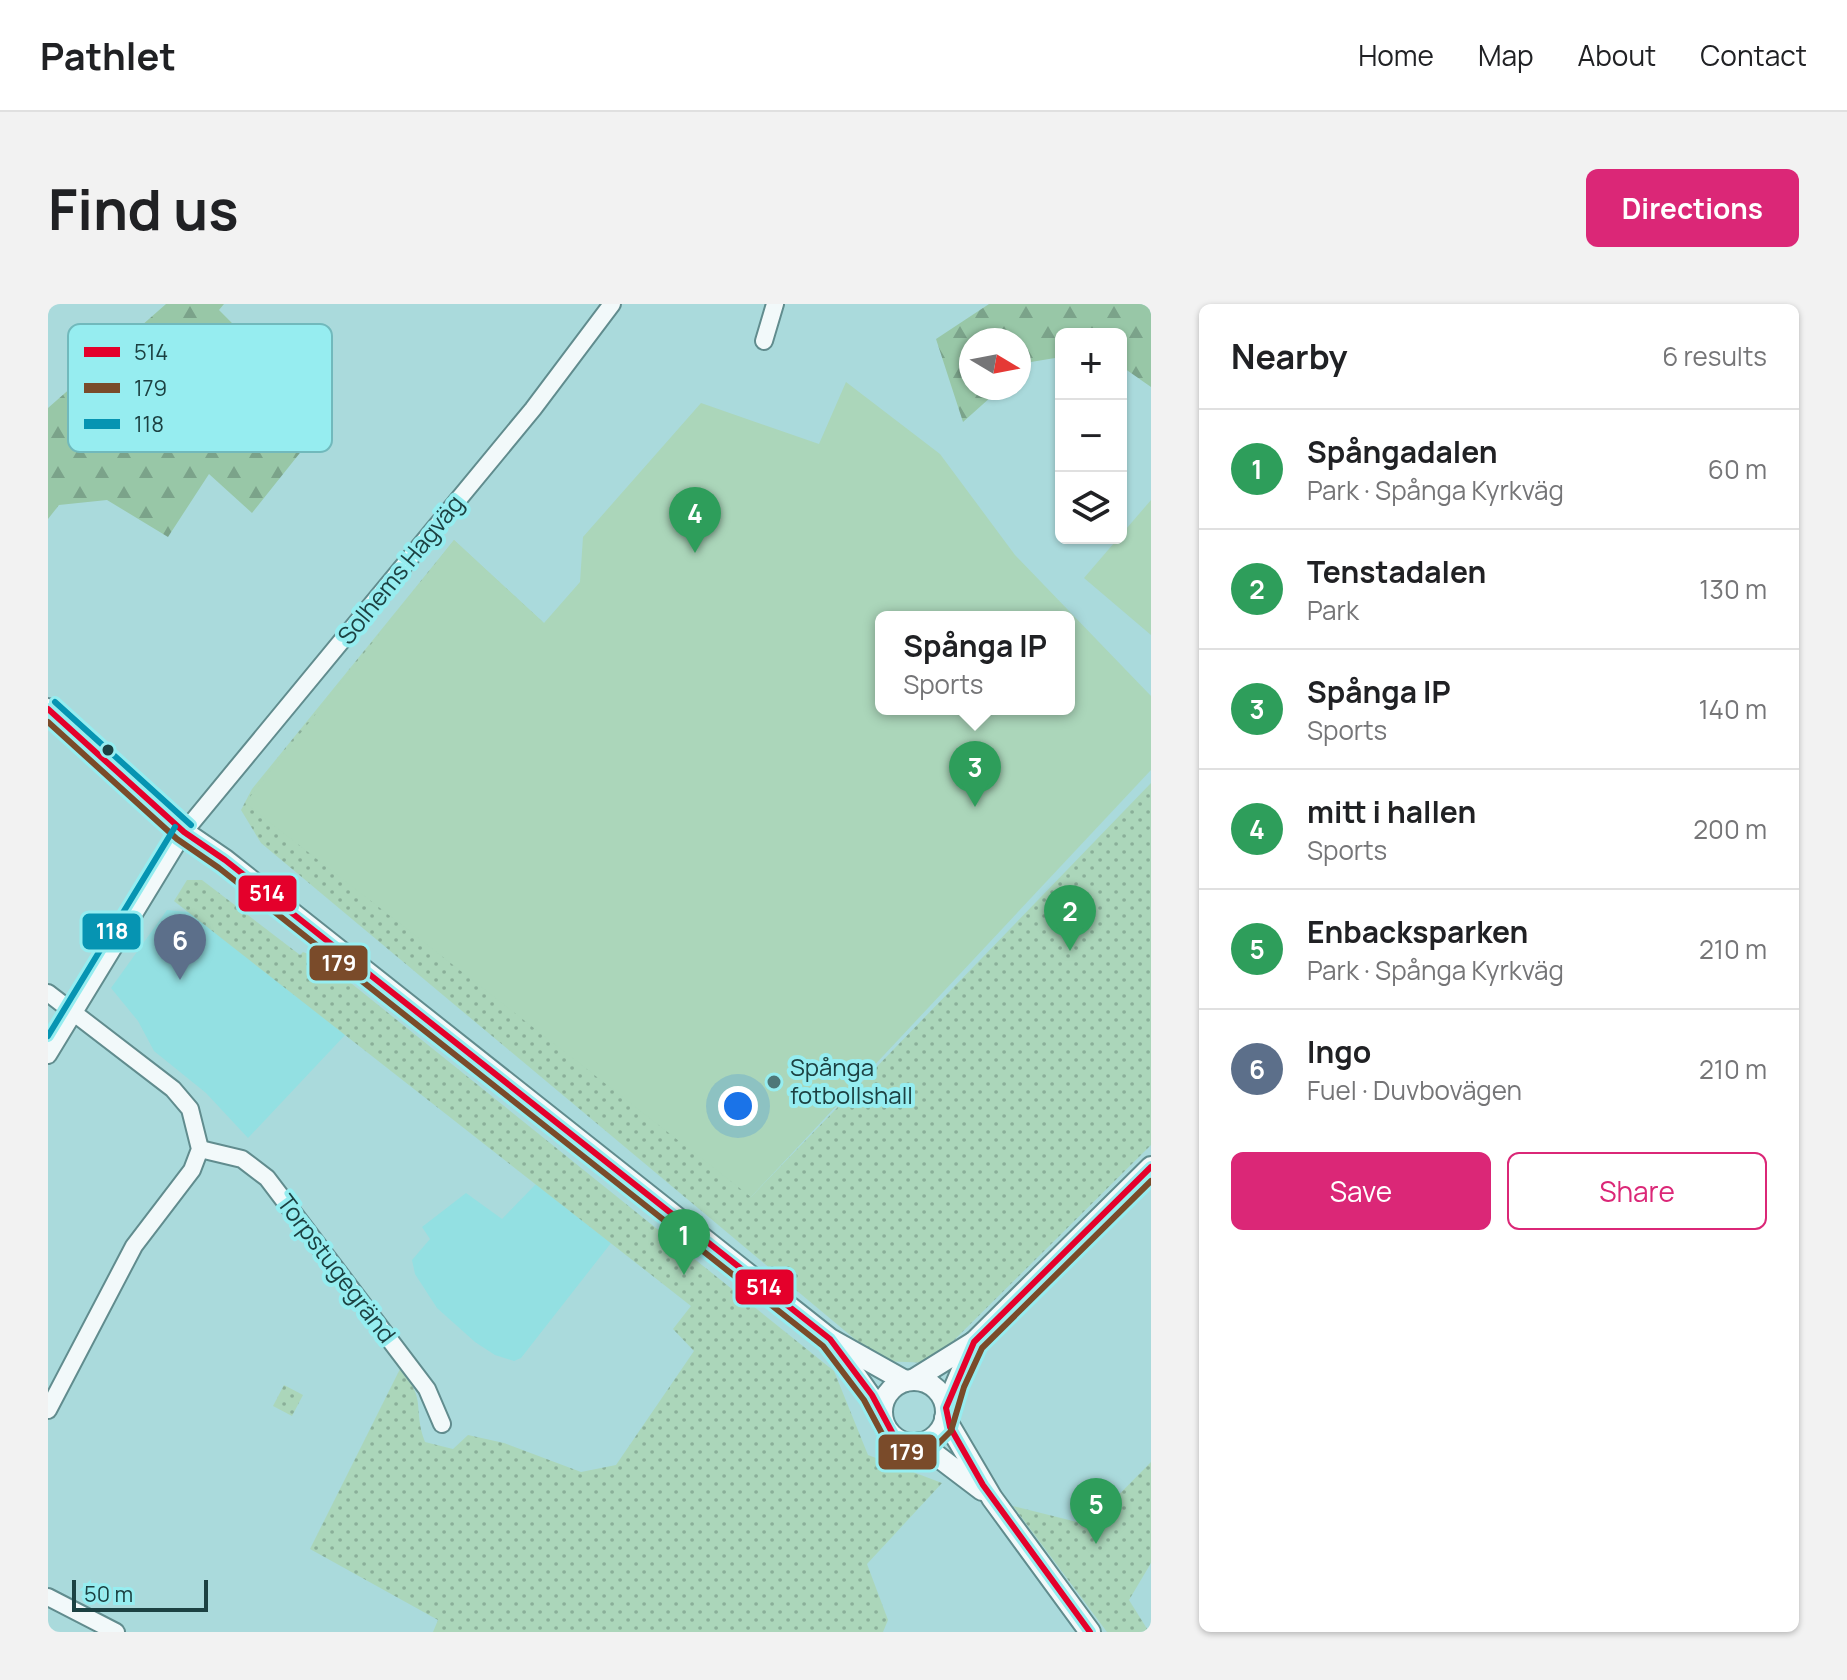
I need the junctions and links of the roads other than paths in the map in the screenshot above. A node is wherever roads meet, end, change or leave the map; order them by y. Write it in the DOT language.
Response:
graph roads {
  1 [pos="612,304"];
  2 [pos="775,304"];
  3 [pos="764,341"];
  4 [pos="48,709"];
  5 [pos="184,832"];
  6 [pos="48,993"];
  7 [pos="76,1013"];
  8 [pos="48,1055"];
  9 [pos="200,1149"];
  10 [pos="1151,1167"];
  11 [pos="830,1339"];
  12 [pos="974,1342"];
  13 [pos="909,1380"];
  14 [pos="48,1410"];
  15 [pos="882,1413"];
  16 [pos="946,1413"];
  17 [pos="442,1424"];
  18 [pos="920,1443"];
  19 [pos="992,1498"];
  20 [pos="48,1597"];
  21 [pos="116,1632"];
  22 [pos="1090,1632"];
  1 -- 5 [label="street, Solhems Hagväg"];
  2 -- 3 [label="street"];
  4 -- 5 [label="street"];
  5 -- 7 [label="street, Solhems Hagväg"];
  5 -- 11 [label="street"];
  6 -- 7 [label="street"];
  7 -- 8 [label="street, Solhems Hagväg"];
  7 -- 9 [label="street"];
  9 -- 14 [label="street"];
  9 -- 17 [label="street, Torpstugegränd"];
  10 -- 12 [label="street"];
  11 -- 13 [label="street"];
  11 -- 15 [label="street"];
  12 -- 13 [label="street"];
  12 -- 16 [label="street"];
  13 -- 15 [label="street"];
  13 -- 16 [label="street"];
  15 -- 18 [label="street"];
  16 -- 18 [label="street"];
  16 -- 19 [label="street"];
  18 -- 19 [label="street"];
  19 -- 22 [label="street"];
  20 -- 21 [label="street"];
}
